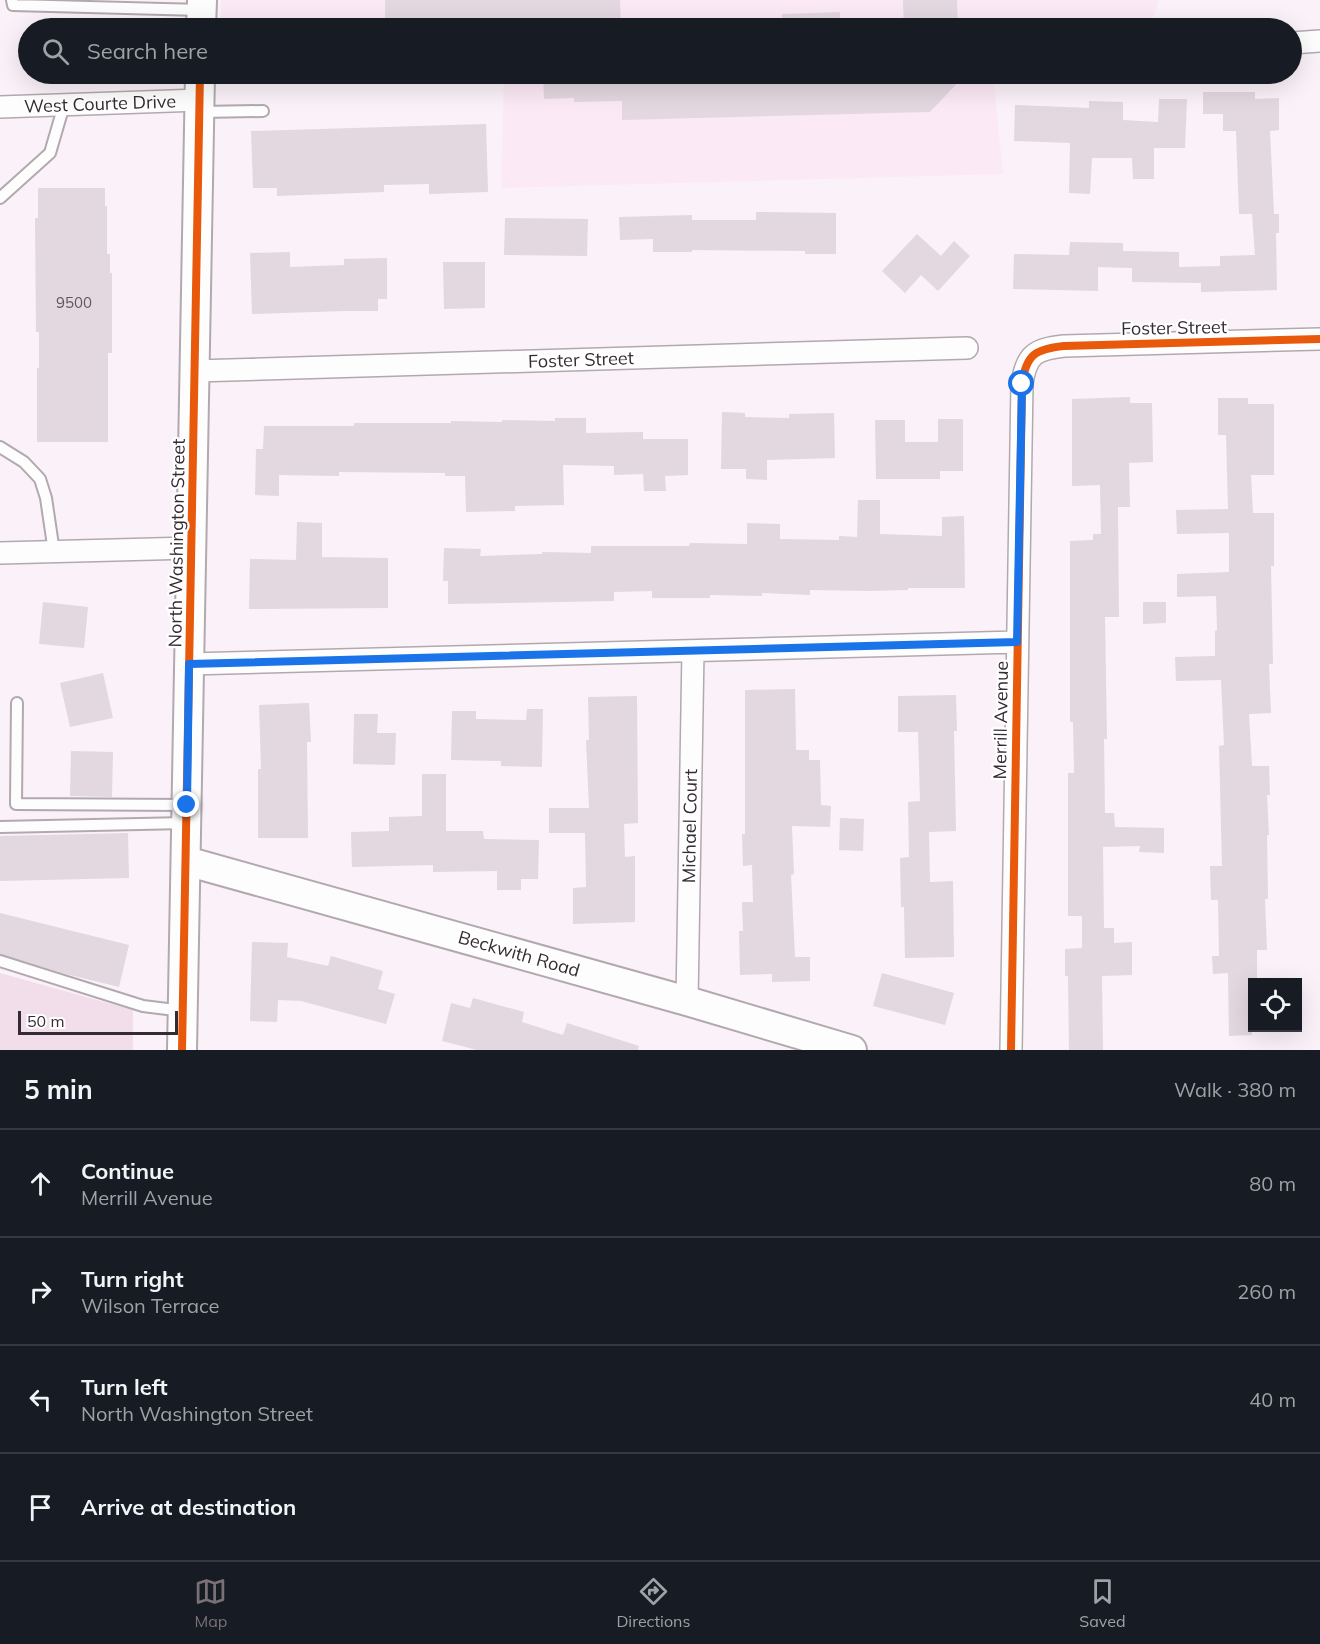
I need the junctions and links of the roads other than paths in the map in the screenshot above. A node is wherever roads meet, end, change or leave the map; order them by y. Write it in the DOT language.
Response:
graph roads {
  1 [pos="12,0"];
  2 [pos="135,4"];
  3 [pos="201,13"];
  4 [pos="1320,41"];
  5 [pos="1302,42"];
  6 [pos="200,95"];
  7 [pos="64,105"];
  8 [pos="0,107"];
  9 [pos="263,111"];
  10 [pos="0,198"];
  11 [pos="1320,339"];
  12 [pos="968,348"];
  13 [pos="1032,356"];
  14 [pos="195,371"];
  15 [pos="0,447"];
  16 [pos="191,548"];
  17 [pos="54,552"];
  18 [pos="0,553"];
  19 [pos="1017,642"];
  20 [pos="693,651"];
  21 [pos="189,664"];
  22 [pos="17,703"];
  23 [pos="187,814"];
  24 [pos="0,827"];
  25 [pos="186,861"];
  26 [pos="0,961"];
  27 [pos="687,1001"];
  28 [pos="183,1011"];
  29 [pos="182,1050"];
  30 [pos="852,1050"];
  31 [pos="1011,1050"];
  1 -- 2 [label="lane"];
  2 -- 3 [label="lane"];
  4 -- 5 [label="street"];
  6 -- 7 [label="street, West Courte Drive"];
  6 -- 9 [label="lane"];
  6 -- 14 [label="street, North Washington Street"];
  7 -- 8 [label="street, West Courte Drive"];
  7 -- 10 [label="lane"];
  11 -- 13 [label="street, Foster Street"];
  12 -- 14 [label="street, Foster Street"];
  13 -- 19 [label="street, Merrill Avenue"];
  14 -- 16 [label="street, North Washington Street"];
  15 -- 17 [label="lane"];
  16 -- 17 [label="street"];
  16 -- 21 [label="street, North Washington Street"];
  17 -- 18 [label="street"];
  19 -- 20 [label="street"];
  19 -- 31 [label="street, Merrill Avenue"];
  20 -- 21 [label="street"];
  20 -- 27 [label="street, Michael Court"];
  21 -- 23 [label="street, North Washington Street"];
  22 -- 23 [label="lane"];
  23 -- 24 [label="lane"];
  23 -- 25 [label="street, North Washington Street"];
  25 -- 27 [label="street, Beckwith Road"];
  25 -- 28 [label="street, North Washington Street"];
  26 -- 28 [label="lane"];
  27 -- 30 [label="street, Beckwith Road"];
  28 -- 29 [label="street, North Washington Street"];
}
